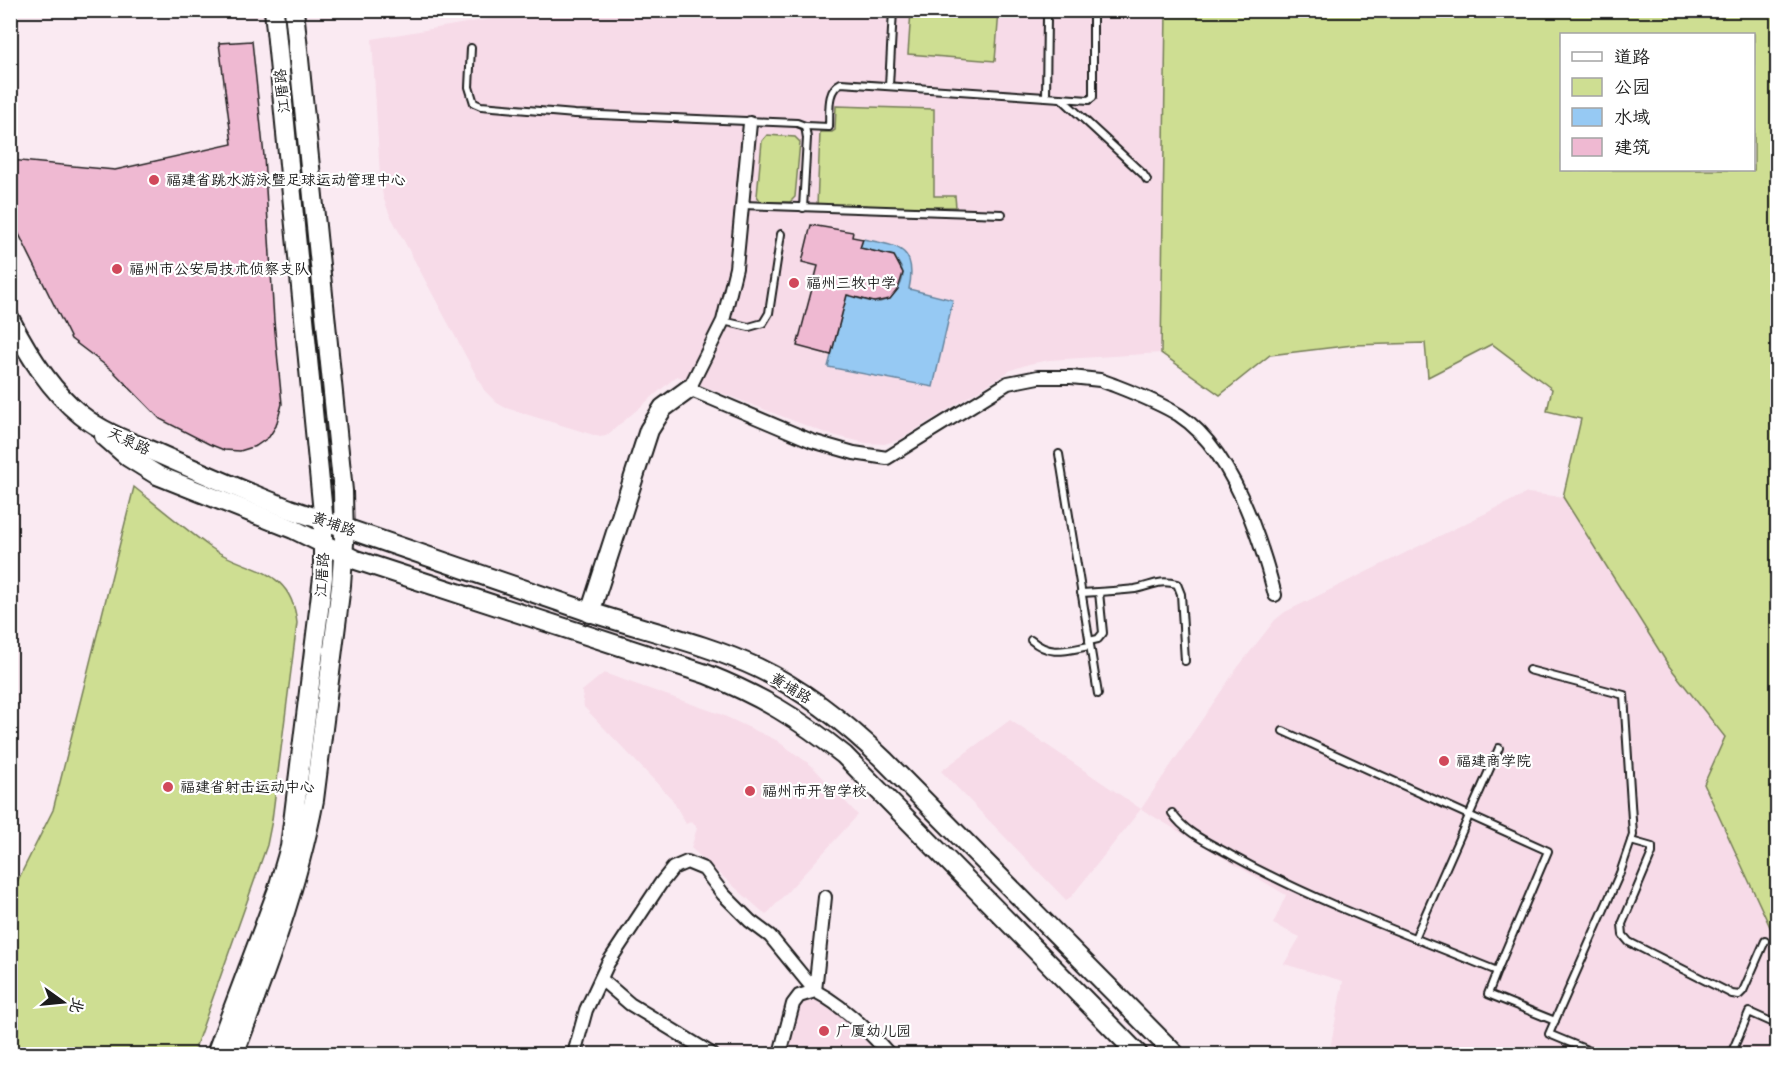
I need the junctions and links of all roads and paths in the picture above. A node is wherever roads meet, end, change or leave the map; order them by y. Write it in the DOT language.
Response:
graph roads {
  1 [pos="274,10"];
  2 [pos="294,10"];
  3 [pos="893,10"];
  4 [pos="1047,17"];
  5 [pos="1093,17"];
  6 [pos="471,48"];
  7 [pos="889,86"];
  8 [pos="1046,97"];
  9 [pos="1061,98"];
  10 [pos="750,123"];
  11 [pos="805,126"];
  12 [pos="1147,180"];
  13 [pos="742,206"];
  14 [pos="803,208"];
  15 [pos="1002,214"];
  16 [pos="781,234"];
  17 [pos="10,320"];
  18 [pos="723,321"];
  19 [pos="689,390"];
  20 [pos="92,424"];
  21 [pos="1059,454"];
  22 [pos="290,508"];
  23 [pos="323,520"];
  24 [pos="344,527"];
  25 [pos="324,545"];
  26 [pos="343,554"];
  27 [pos="1099,592"];
  28 [pos="1081,593"];
  29 [pos="1275,595"];
  30 [pos="590,613"];
  31 [pos="1031,640"];
  32 [pos="1089,643"];
  33 [pos="1185,661"];
  34 [pos="1529,670"];
  35 [pos="1098,694"];
  36 [pos="1283,731"];
  37 [pos="1499,748"];
  38 [pos="1172,813"];
  39 [pos="1470,815"];
  40 [pos="1631,841"];
  41 [pos="825,897"];
  42 [pos="1415,938"];
  43 [pos="1764,941"];
  44 [pos="1497,971"];
  45 [pos="601,979"];
  46 [pos="815,991"];
  47 [pos="1556,1021"];
  48 [pos="1778,1025"];
  49 [pos="216,1054"];
  50 [pos="234,1054"];
  51 [pos="574,1054"];
  52 [pos="712,1054"];
  53 [pos="780,1054"];
  54 [pos="889,1054"];
  55 [pos="1138,1054"];
  56 [pos="1175,1054"];
  57 [pos="1597,1054"];
  58 [pos="1731,1054"];
  1 -- 23 [label="main road, 江厝路"];
  2 -- 24 [label="main road, 江厝路"];
  3 -- 7 [label="lane"];
  4 -- 8 [label="lane"];
  5 -- 9 [label="lane"];
  6 -- 10 [label="lane"];
  7 -- 8 [label="lane"];
  7 -- 11 [label="lane"];
  8 -- 9 [label="lane"];
  9 -- 12 [label="lane"];
  10 -- 11 [label="lane"];
  10 -- 13 [label="street"];
  11 -- 14 [label="lane"];
  13 -- 14 [label="lane"];
  13 -- 18 [label="street"];
  14 -- 15 [label="lane"];
  16 -- 18 [label="lane"];
  17 -- 20 [label="main road, 天泉路"];
  18 -- 19 [label="street"];
  19 -- 29 [label="street"];
  19 -- 30 [label="main road"];
  20 -- 22 [label="main road, 天泉路"];
  20 -- 25 [label="main road, 黄埔路"];
  21 -- 28 [label="lane"];
  22 -- 23 [label="main road, 黄埔路"];
  23 -- 24 [label="main road, 黄埔路"];
  23 -- 25 [label="main road, 江厝路"];
  24 -- 26 [label="main road, 江厝路"];
  24 -- 30 [label="main road, 黄埔路"];
  25 -- 26 [label="main road, 黄埔路"];
  25 -- 49 [label="main road, 江厝路"];
  26 -- 50 [label="main road, 江厝路"];
  26 -- 55 [label="main road, 黄埔路"];
  27 -- 28 [label="lane"];
  27 -- 32 [label="lane"];
  27 -- 33 [label="lane"];
  28 -- 32 [label="lane"];
  30 -- 56 [label="main road, 黄埔路"];
  31 -- 32 [label="lane"];
  32 -- 35 [label="lane"];
  34 -- 40 [label="lane"];
  36 -- 39 [label="lane"];
  37 -- 39 [label="lane"];
  38 -- 42 [label="lane"];
  39 -- 42 [label="lane"];
  39 -- 44 [label="lane"];
  40 -- 43 [label="lane"];
  40 -- 47 [label="lane"];
  41 -- 46 [label="street"];
  42 -- 44 [label="lane"];
  44 -- 47 [label="lane"];
  45 -- 46 [label="street"];
  45 -- 51 [label="street"];
  45 -- 52 [label="street"];
  46 -- 53 [label="street"];
  46 -- 54 [label="street"];
  47 -- 57 [label="lane"];
  48 -- 58 [label="lane"];
}
